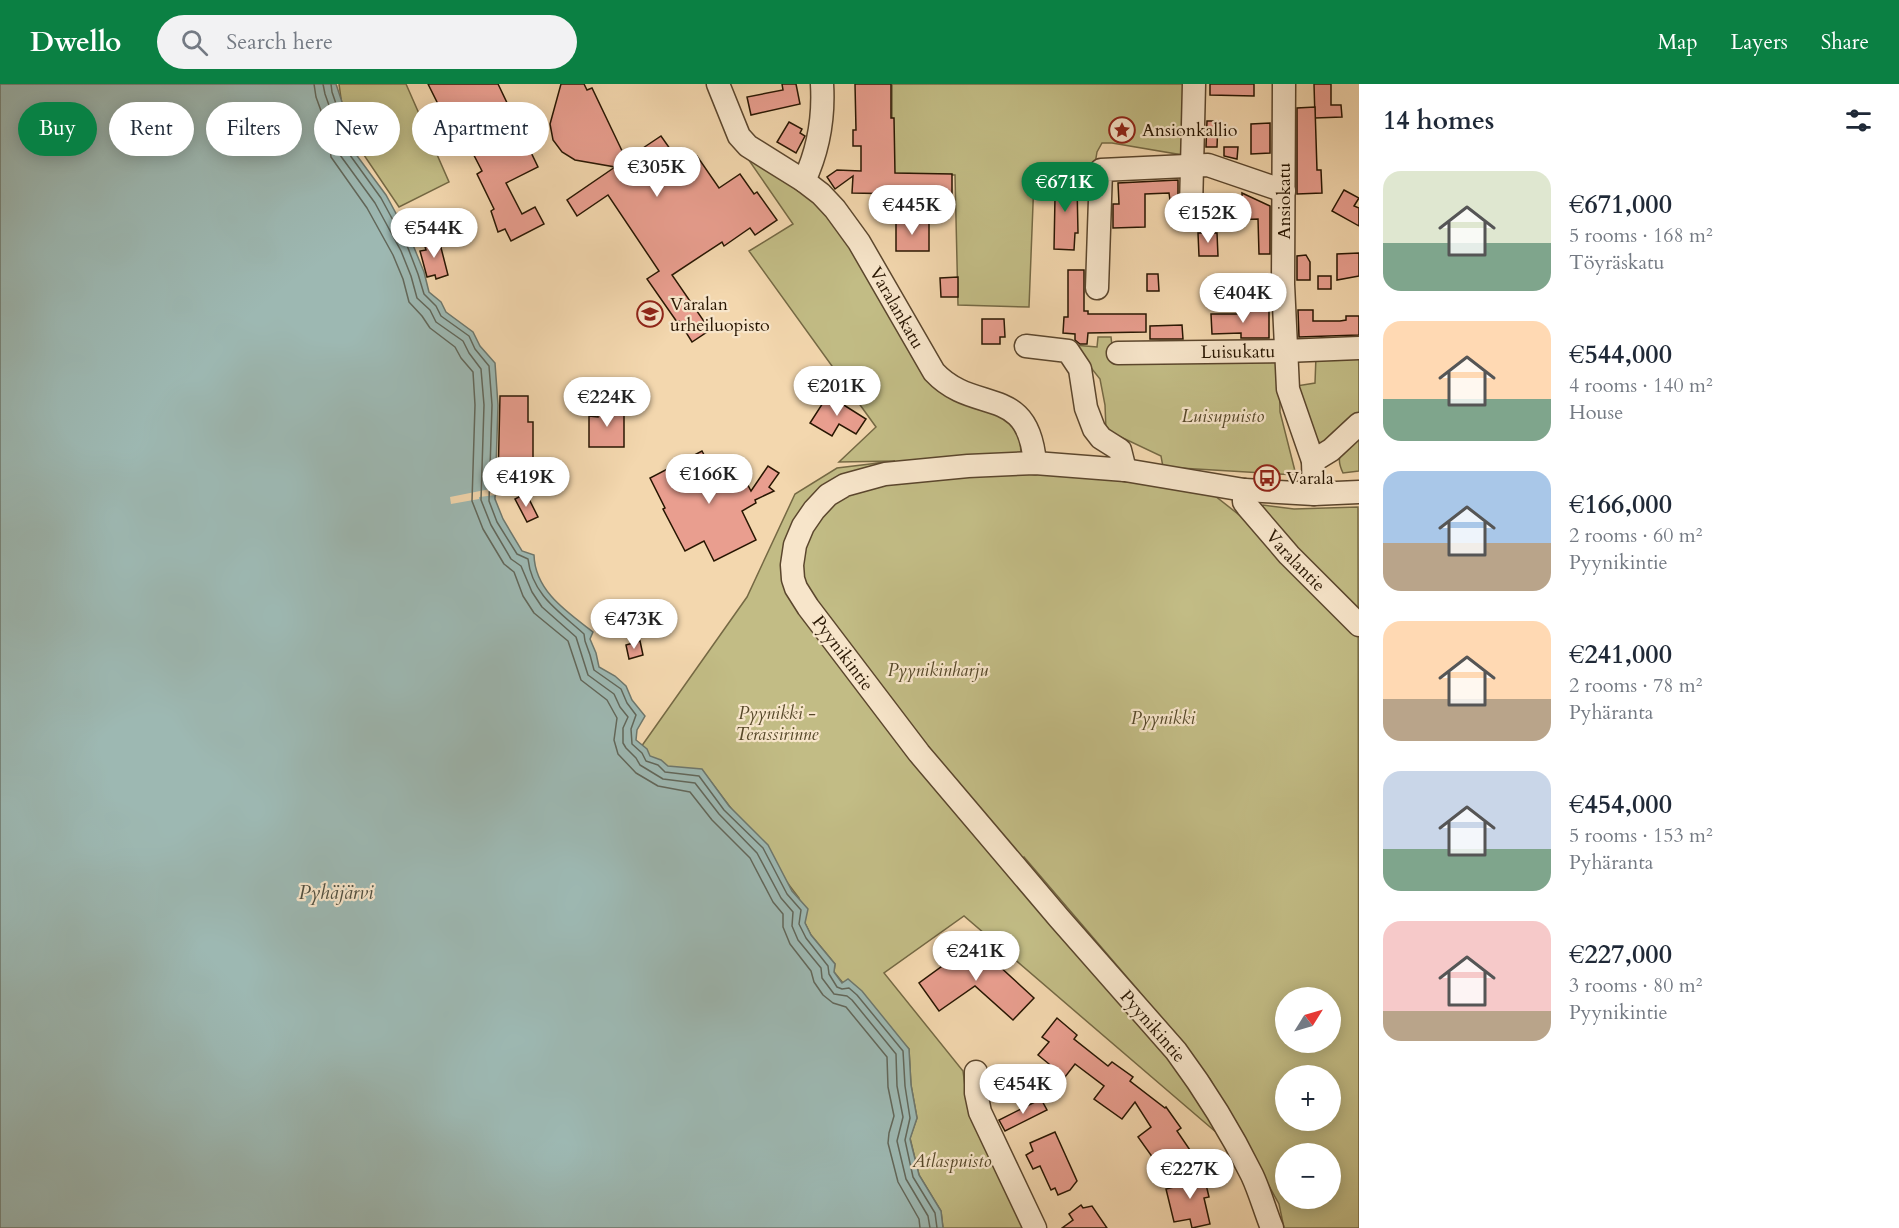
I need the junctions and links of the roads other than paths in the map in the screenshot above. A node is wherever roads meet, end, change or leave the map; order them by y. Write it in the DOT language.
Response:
graph roads {
  1 [pos="718,84"];
  2 [pos="822,84"];
  3 [pos="1194,84"];
  4 [pos="1284,84"];
  5 [pos="1191,166"];
  6 [pos="804,181"];
  7 [pos="1284,191"];
  8 [pos="1191,208"];
  9 [pos="1097,288"];
  10 [pos="1026,346"];
  11 [pos="1359,348"];
  12 [pos="1285,351"];
  13 [pos="1118,353"];
  14 [pos="1359,424"];
  15 [pos="1313,461"];
  16 [pos="1035,463"];
  17 [pos="1125,470"];
  18 [pos="1244,490"];
  19 [pos="1359,492"];
  20 [pos="1314,494"];
  21 [pos="1359,625"];
  22 [pos="976,1072"];
  23 [pos="1035,1228"];
  24 [pos="1272,1228"];
  1 -- 6 [label="street, Varalankatu"];
  2 -- 6 [label="street"];
  3 -- 5 [label="street"];
  4 -- 7 [label="street, Ansiokatu"];
  5 -- 7 [label="street"];
  5 -- 8 [label="street"];
  5 -- 9 [label="street"];
  6 -- 16 [label="street, Varalankatu"];
  7 -- 12 [label="street, Ansiokatu"];
  10 -- 17 [label="street"];
  11 -- 12 [label="street, Luisukatu"];
  12 -- 13 [label="street, Luisukatu"];
  12 -- 15 [label="street, Ansiokatu"];
  14 -- 15 [label="street"];
  15 -- 20 [label="street, Ansiokatu"];
  16 -- 17 [label="street, Pyynikintie"];
  16 -- 24 [label="street, Pyynikintie"];
  17 -- 18 [label="street, Pyynikintie"];
  18 -- 20 [label="street, Pyynikintie"];
  18 -- 21 [label="street, Varalantie"];
  19 -- 20 [label="street, Pyynikintie"];
  22 -- 23 [label="street"];
}
